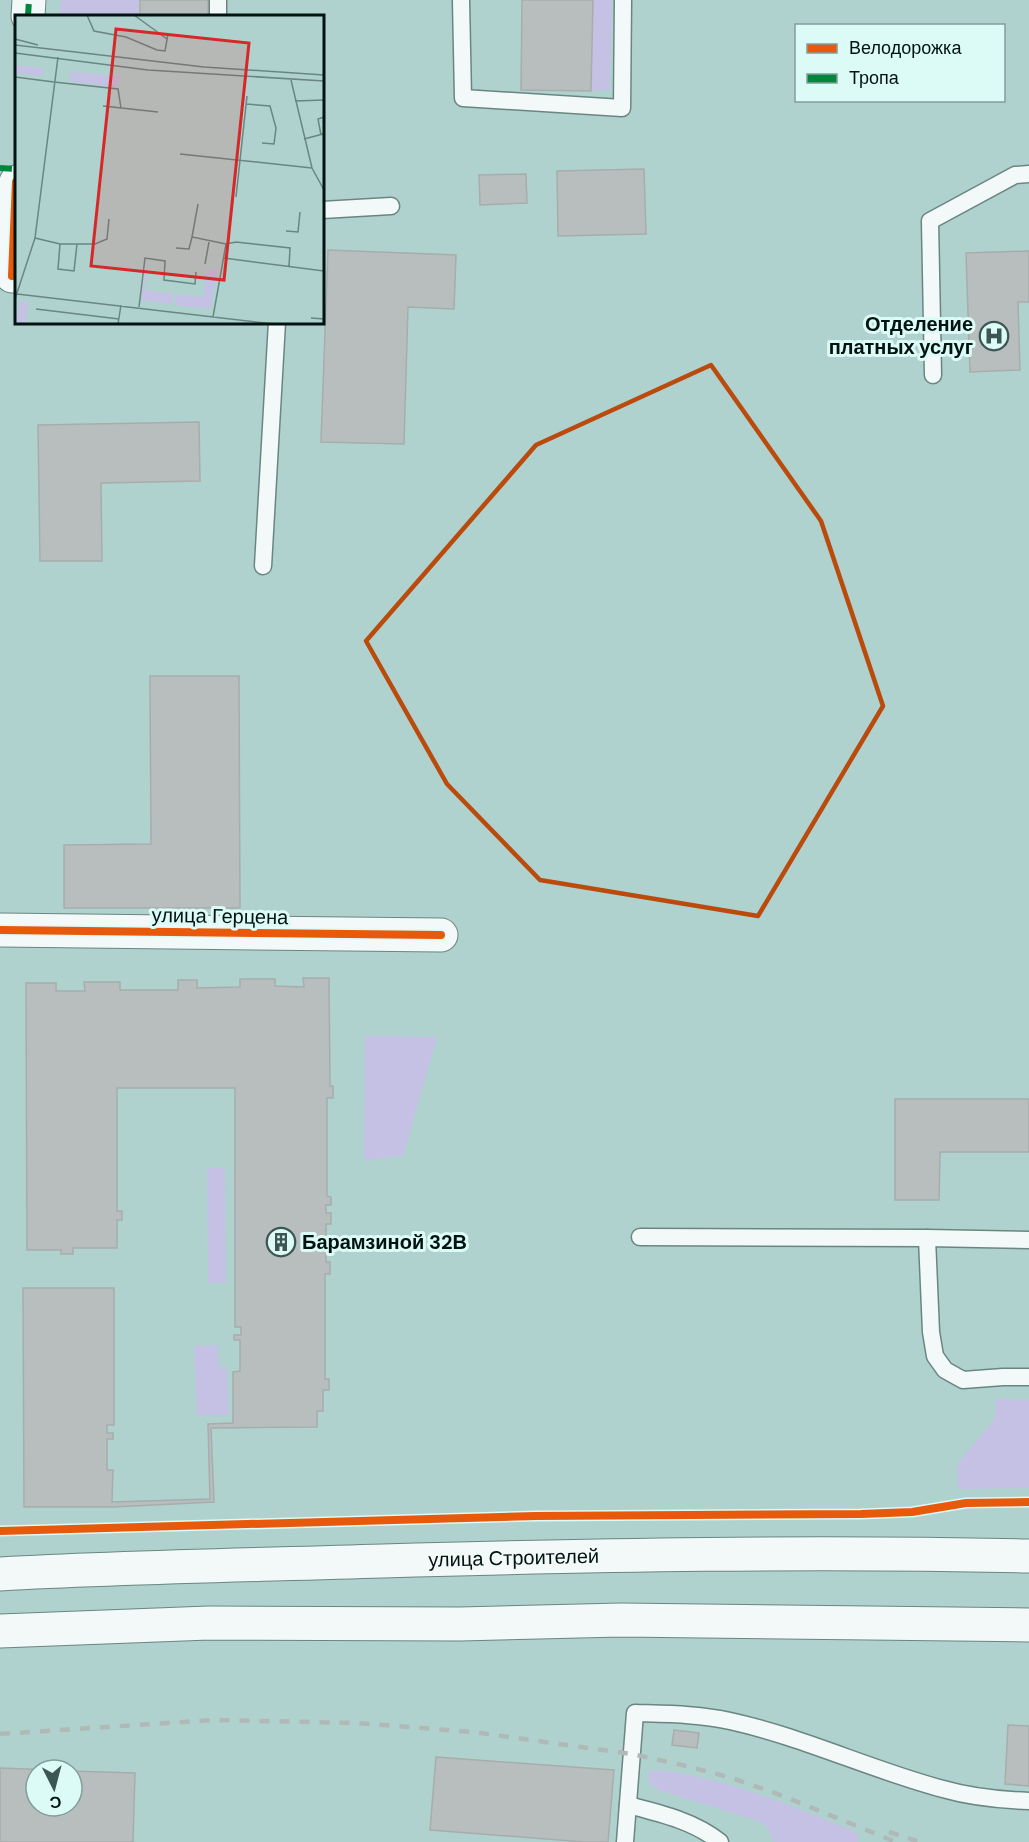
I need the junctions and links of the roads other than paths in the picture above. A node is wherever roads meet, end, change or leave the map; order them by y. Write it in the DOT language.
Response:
graph roads {
  1 [pos="29,0"];
  2 [pos="461,0"];
  3 [pos="623,0"];
  4 [pos="28,15"];
  5 [pos="0,168"];
  6 [pos="15,169"];
  7 [pos="1029,174"];
  8 [pos="15,196"];
  9 [pos="391,206"];
  10 [pos="324,210"];
  11 [pos="9,278"];
  12 [pos="277,324"];
  13 [pos="933,375"];
  14 [pos="263,566"];
  15 [pos="0,930"];
  16 [pos="441,935"];
  17 [pos="640,1237"];
  18 [pos="927,1238"];
  19 [pos="1029,1240"];
  20 [pos="1029,1377"];
  21 [pos="1029,1556"];
  22 [pos="0,1574"];
  23 [pos="1029,1625"];
  24 [pos="0,1631"];
  25 [pos="1029,1801"];
  26 [pos="628,1805"];
  27 [pos="625,1842"];
  28 [pos="720,1842"];
  1 -- 4 [label="main road"];
  2 -- 3 [label="lane"];
  5 -- 6 [label="main road"];
  7 -- 13 [label="lane"];
  8 -- 11 [label="main road"];
  9 -- 10 [label="lane"];
  12 -- 14 [label="lane"];
  15 -- 16 [label="main road, улица Герцена"];
  17 -- 18 [label="lane"];
  18 -- 19 [label="lane"];
  18 -- 20 [label="lane"];
  21 -- 22 [label="main road, улица Строителей"];
  23 -- 24 [label="main road"];
  25 -- 26 [label="lane"];
  26 -- 27 [label="lane"];
  26 -- 28 [label="lane"];
}
